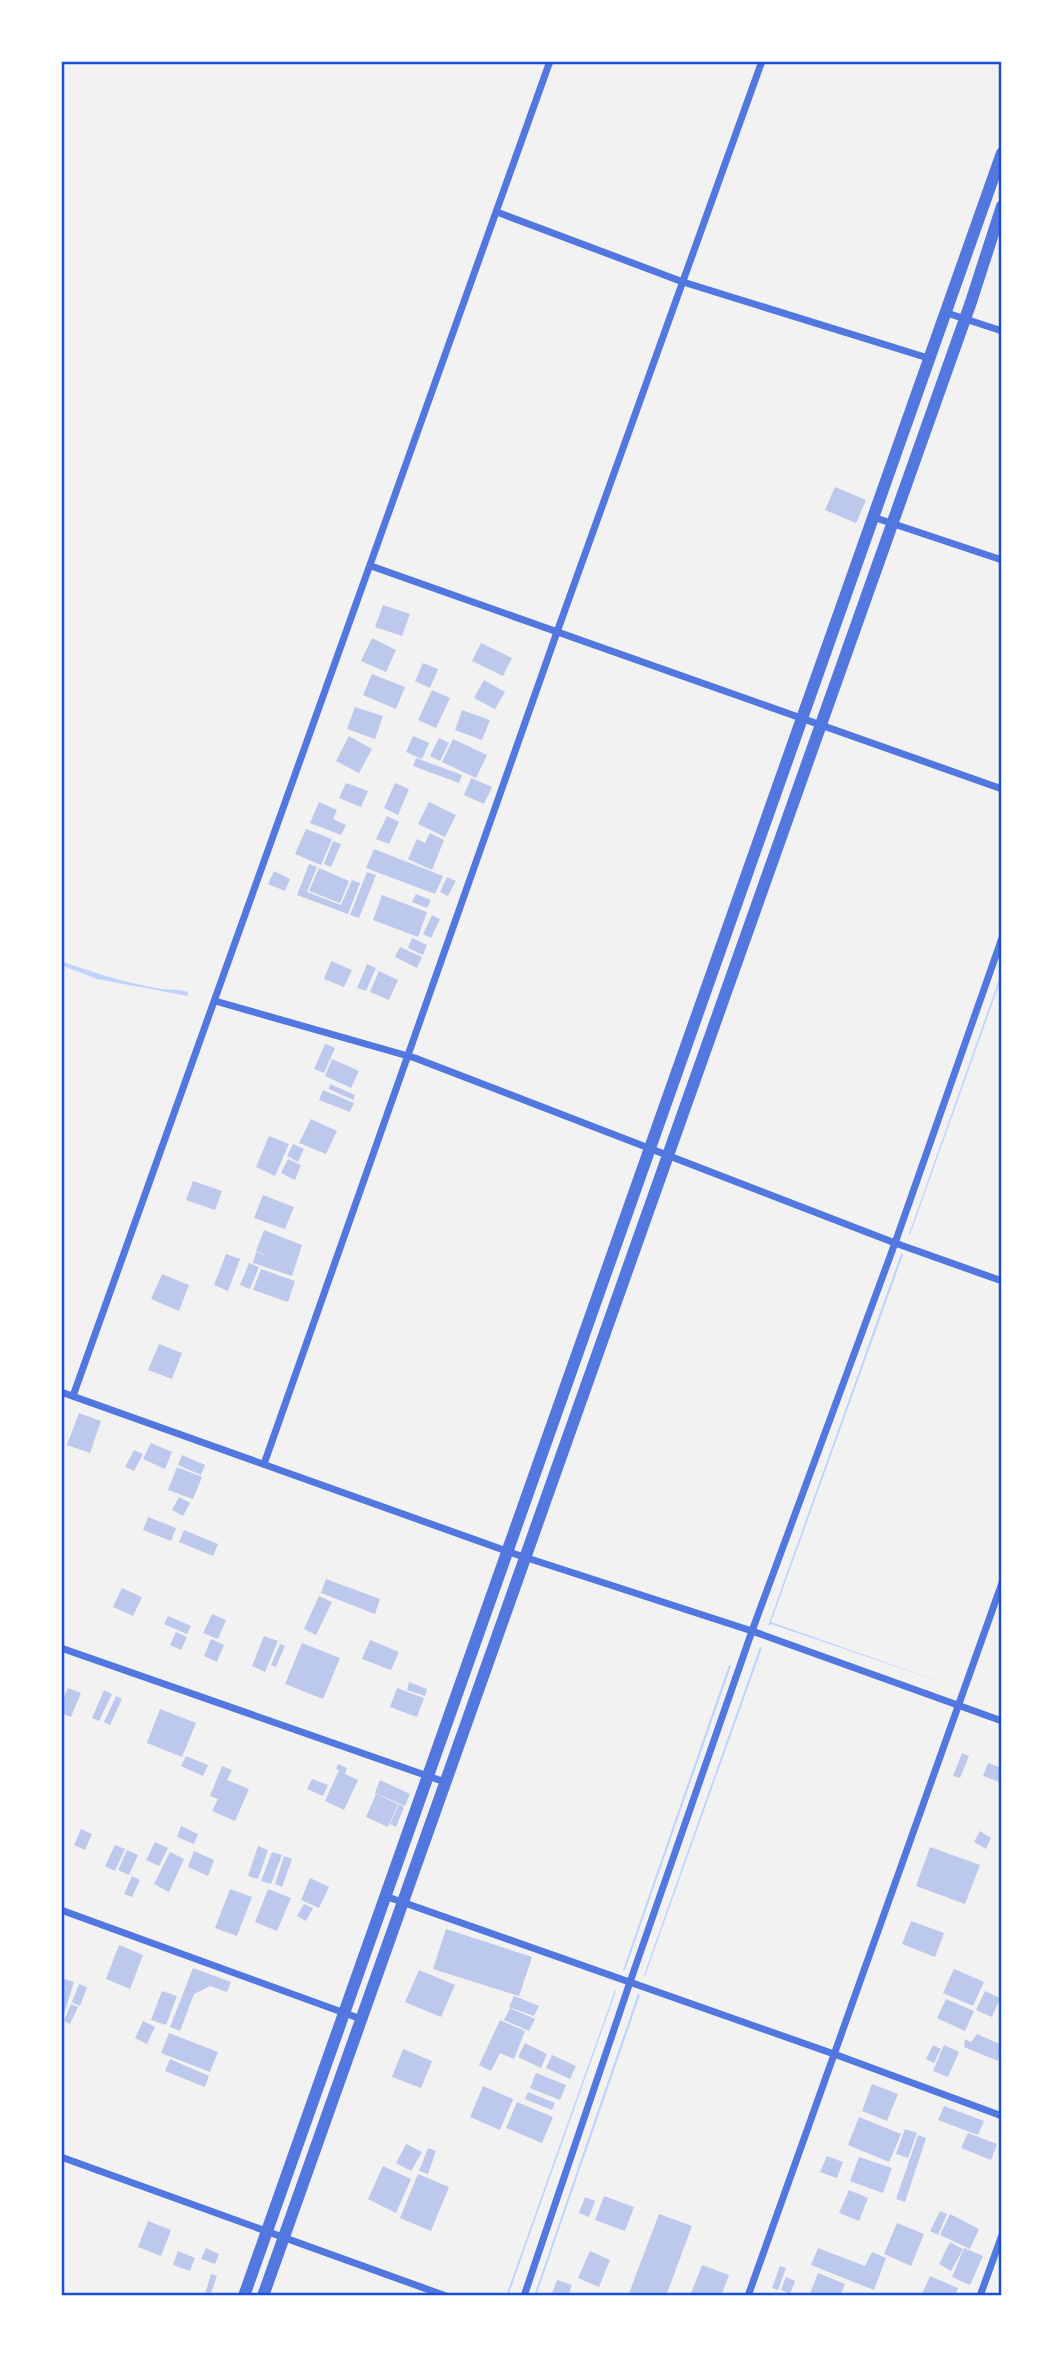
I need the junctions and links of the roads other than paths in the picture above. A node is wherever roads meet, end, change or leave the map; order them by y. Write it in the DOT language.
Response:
graph roads {
  1 [pos="550,61"];
  2 [pos="762,61"];
  3 [pos="1002,153"];
  4 [pos="1002,206"];
  5 [pos="497,212"];
  6 [pos="683,282"];
  7 [pos="944,312"];
  8 [pos="965,319"];
  9 [pos="1002,331"];
  10 [pos="928,358"];
  11 [pos="872,516"];
  12 [pos="892,523"];
  13 [pos="1002,560"];
  14 [pos="372,566"];
  15 [pos="556,632"];
  16 [pos="801,716"];
  17 [pos="821,724"];
  18 [pos="1002,789"];
  19 [pos="1002,938"];
  20 [pos="715,963"];
  21 [pos="734,970"];
  22 [pos="215,1001"];
  23 [pos="407,1056"];
  24 [pos="648,1148"];
  25 [pos="667,1155"];
  26 [pos="895,1243"];
  27 [pos="1002,1281"];
  28 [pos="61,1392"];
  29 [pos="74,1396"];
  30 [pos="264,1464"];
  31 [pos="506,1550"];
  32 [pos="525,1557"];
  33 [pos="1002,1583"];
  34 [pos="752,1630"];
  35 [pos="61,1648"];
  36 [pos="958,1705"];
  37 [pos="1002,1721"];
  38 [pos="427,1775"];
  39 [pos="445,1782"];
  40 [pos="385,1896"];
  41 [pos="403,1902"];
  42 [pos="61,1910"];
  43 [pos="630,1982"];
  44 [pos="343,2013"];
  45 [pos="361,2020"];
  46 [pos="834,2054"];
  47 [pos="1002,2116"];
  48 [pos="61,2157"];
  49 [pos="267,2232"];
  50 [pos="1002,2235"];
  51 [pos="284,2238"];
  52 [pos="244,2296"];
  53 [pos="263,2296"];
  54 [pos="446,2296"];
  55 [pos="524,2296"];
  56 [pos="748,2296"];
  57 [pos="980,2296"];
  1 -- 5 [label="street"];
  2 -- 6 [label="street"];
  3 -- 7 [label="street"];
  4 -- 8 [label="street"];
  5 -- 6 [label="street"];
  5 -- 14 [label="street"];
  6 -- 10 [label="street"];
  6 -- 15 [label="street"];
  7 -- 8 [label="street"];
  7 -- 10 [label="street"];
  8 -- 9 [label="street"];
  8 -- 12 [label="street"];
  10 -- 11 [label="street"];
  11 -- 12 [label="street"];
  11 -- 16 [label="street"];
  12 -- 13 [label="street"];
  12 -- 17 [label="street"];
  14 -- 15 [label="street"];
  14 -- 22 [label="street"];
  15 -- 16 [label="street"];
  15 -- 23 [label="street"];
  16 -- 17 [label="street"];
  16 -- 20 [label="street"];
  17 -- 18 [label="street"];
  17 -- 21 [label="street"];
  19 -- 26 [label="street"];
  20 -- 21 [label="street"];
  20 -- 24 [label="street"];
  21 -- 25 [label="street"];
  22 -- 23 [label="street"];
  22 -- 29 [label="street"];
  23 -- 24 [label="street"];
  23 -- 30 [label="street"];
  24 -- 25 [label="street"];
  24 -- 31 [label="street"];
  25 -- 26 [label="street"];
  25 -- 32 [label="street"];
  26 -- 27 [label="street"];
  26 -- 34 [label="street"];
  28 -- 29 [label="street"];
  29 -- 30 [label="street"];
  30 -- 31 [label="street"];
  31 -- 32 [label="street"];
  31 -- 38 [label="street"];
  32 -- 34 [label="street"];
  32 -- 39 [label="street"];
  33 -- 36 [label="street"];
  34 -- 36 [label="street"];
  34 -- 43 [label="street"];
  35 -- 38 [label="street"];
  36 -- 37 [label="street"];
  36 -- 46 [label="street"];
  38 -- 39 [label="street"];
  38 -- 40 [label="street"];
  39 -- 41 [label="street"];
  40 -- 41 [label="street"];
  40 -- 44 [label="street"];
  41 -- 43 [label="street"];
  41 -- 45 [label="street"];
  42 -- 44 [label="street"];
  43 -- 46 [label="street"];
  43 -- 55 [label="street"];
  44 -- 45 [label="street"];
  44 -- 49 [label="street"];
  45 -- 51 [label="street"];
  46 -- 47 [label="street"];
  46 -- 56 [label="street"];
  48 -- 49 [label="street"];
  49 -- 51 [label="street"];
  49 -- 52 [label="street"];
  50 -- 57 [label="street"];
  51 -- 53 [label="street"];
  51 -- 54 [label="street"];
}
